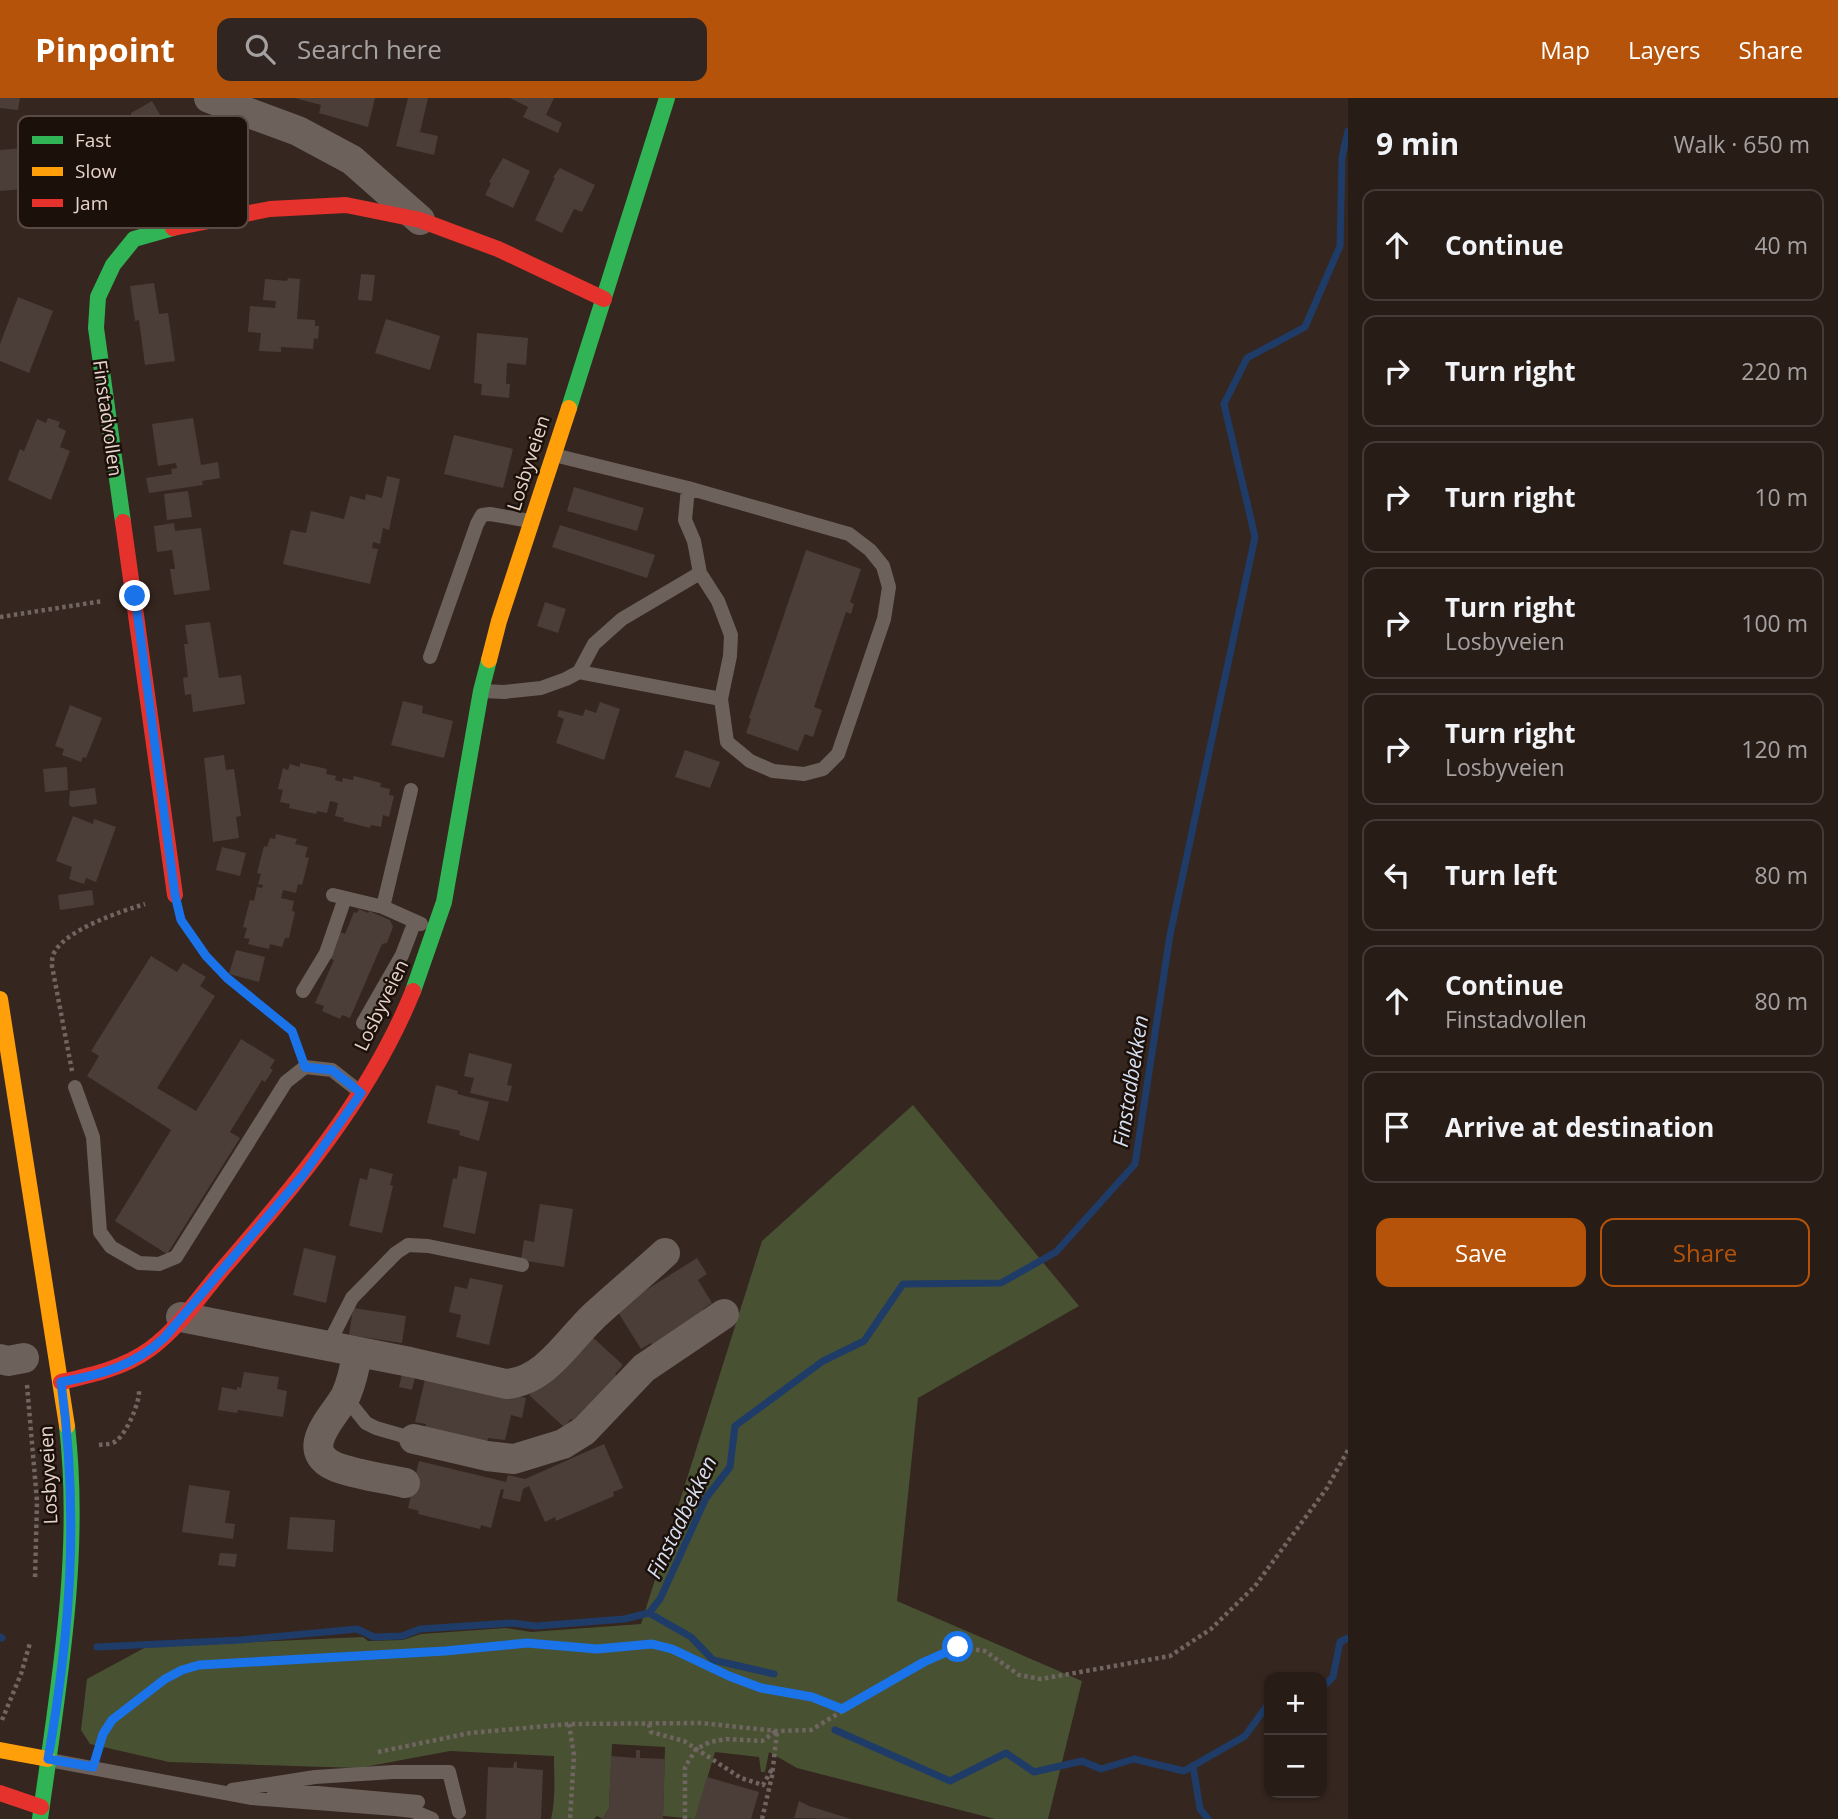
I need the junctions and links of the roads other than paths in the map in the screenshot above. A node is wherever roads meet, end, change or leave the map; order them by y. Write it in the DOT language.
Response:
graph roads {
  1 [pos="209,98"];
  2 [pos="667,98"];
  3 [pos="248,213"];
  4 [pos="420,220"];
  5 [pos="172,228"];
  6 [pos="604,299"];
  7 [pos="553,454"];
  8 [pos="688,488"];
  9 [pos="531,522"];
  10 [pos="700,573"];
  11 [pos="430,657"];
  12 [pos="579,672"];
  13 [pos="481,691"];
  14 [pos="721,699"];
  15 [pos="411,790"];
  16 [pos="175,895"];
  17 [pos="383,907"];
  18 [pos="415,921"];
  19 [pos="435,930"];
  20 [pos="303,991"];
  21 [pos="0,999"];
  22 [pos="363,1023"];
  23 [pos="75,1087"];
  24 [pos="361,1093"];
  25 [pos="665,1253"];
  26 [pos="522,1265"];
  27 [pos="724,1314"];
  28 [pos="181,1317"];
  29 [pos="327,1347"];
  30 [pos="358,1353"];
  31 [pos="61,1382"];
  32 [pos="345,1396"];
  33 [pos="414,1439"];
  34 [pos="405,1483"];
  35 [pos="0,1749"];
  36 [pos="48,1759"];
  37 [pos="254,1787"];
  38 [pos="220,1792"];
  39 [pos="0,1793"];
  40 [pos="418,1802"];
  41 [pos="459,1812"];
  42 [pos="41,1813"];
  43 [pos="432,1819"];
  1 -- 4 [label="street, Finstadvollen"];
  2 -- 6 [label="main road, Losbyveien"];
  3 -- 4 [label="main road, Finstadvollen"];
  4 -- 6 [label="main road, Finstadvollen"];
  5 -- 16 [label="main road, Finstadvollen"];
  6 -- 7 [label="main road, Losbyveien"];
  7 -- 8 [label="lane"];
  7 -- 9 [label="main road, Losbyveien"];
  8 -- 10 [label="lane"];
  8 -- 14 [label="lane"];
  9 -- 11 [label="lane"];
  9 -- 13 [label="main road, Losbyveien"];
  10 -- 12 [label="lane"];
  10 -- 14 [label="lane"];
  12 -- 13 [label="lane"];
  12 -- 14 [label="lane"];
  13 -- 19 [label="main road, Losbyveien"];
  15 -- 17 [label="lane"];
  17 -- 18 [label="lane"];
  17 -- 20 [label="lane"];
  18 -- 19 [label="lane"];
  18 -- 22 [label="lane"];
  19 -- 24 [label="main road, Losbyveien"];
  21 -- 31 [label="main road"];
  23 -- 24 [label="lane"];
  24 -- 28 [label="main road, Losbyveien"];
  25 -- 30 [label="street"];
  26 -- 29 [label="lane"];
  27 -- 33 [label="street"];
  28 -- 29 [label="street"];
  28 -- 31 [label="main road, Losbyveien"];
  29 -- 30 [label="street"];
  30 -- 32 [label="street"];
  31 -- 36 [label="main road, Losbyveien"];
  32 -- 33 [label="lane"];
  32 -- 34 [label="street"];
  35 -- 36 [label="main road"];
  36 -- 38 [label="lane"];
  36 -- 42 [label="main road, Losbyveien"];
  37 -- 38 [label="lane"];
  37 -- 40 [label="lane"];
  37 -- 41 [label="lane"];
  38 -- 43 [label="lane"];
  39 -- 42 [label="main road"];
}
